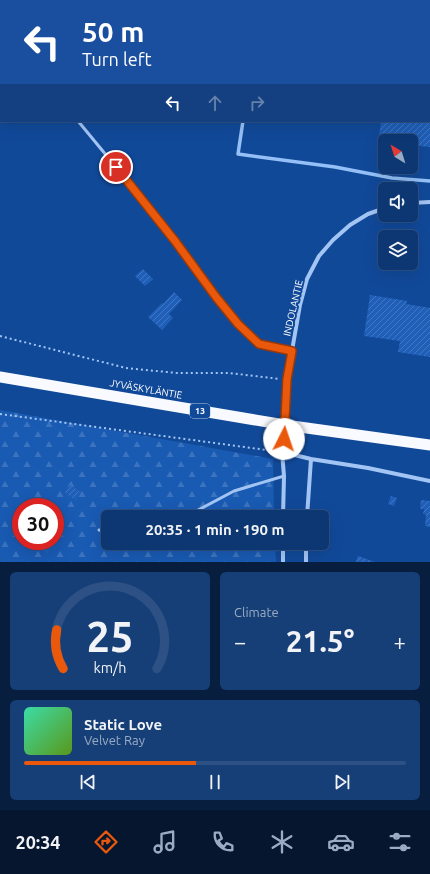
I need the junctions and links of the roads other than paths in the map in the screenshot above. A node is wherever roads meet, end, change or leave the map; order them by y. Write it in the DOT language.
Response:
graph roads {
  1 [pos="79,122"];
  2 [pos="430,202"];
  3 [pos="418,203"];
  4 [pos="378,210"];
  5 [pos="292,351"];
  6 [pos="0,376"];
  7 [pos="285,425"];
  8 [pos="430,445"];
  9 [pos="282,452"];
  10 [pos="311,459"];
  11 [pos="284,476"];
  12 [pos="430,481"];
  13 [pos="198,510"];
  14 [pos="283,510"];
  15 [pos="307,510"];
  16 [pos="283,550"];
  17 [pos="306,550"];
  18 [pos="283,562"];
  19 [pos="306,562"];
  1 -- 5 [label="lane"];
  2 -- 3 [label="street"];
  4 -- 5 [label="street, INDOLANTIE"];
  5 -- 7 [label="street, INDOLANTIE"];
  6 -- 7 [label="highway, JYVÄSKYLÄNTIE / 13"];
  7 -- 8 [label="highway, JYVÄSKYLÄNTIE / 13"];
  7 -- 9 [label="street, INDOLANTIE"];
  9 -- 10 [label="street"];
  9 -- 11 [label="street, INDOLANTIE"];
  10 -- 12 [label="street"];
  10 -- 15 [label="street"];
  11 -- 13 [label="lane"];
  11 -- 14 [label="street, INDOLANTIE"];
  16 -- 18 [label="street"];
  17 -- 19 [label="street"];
}
